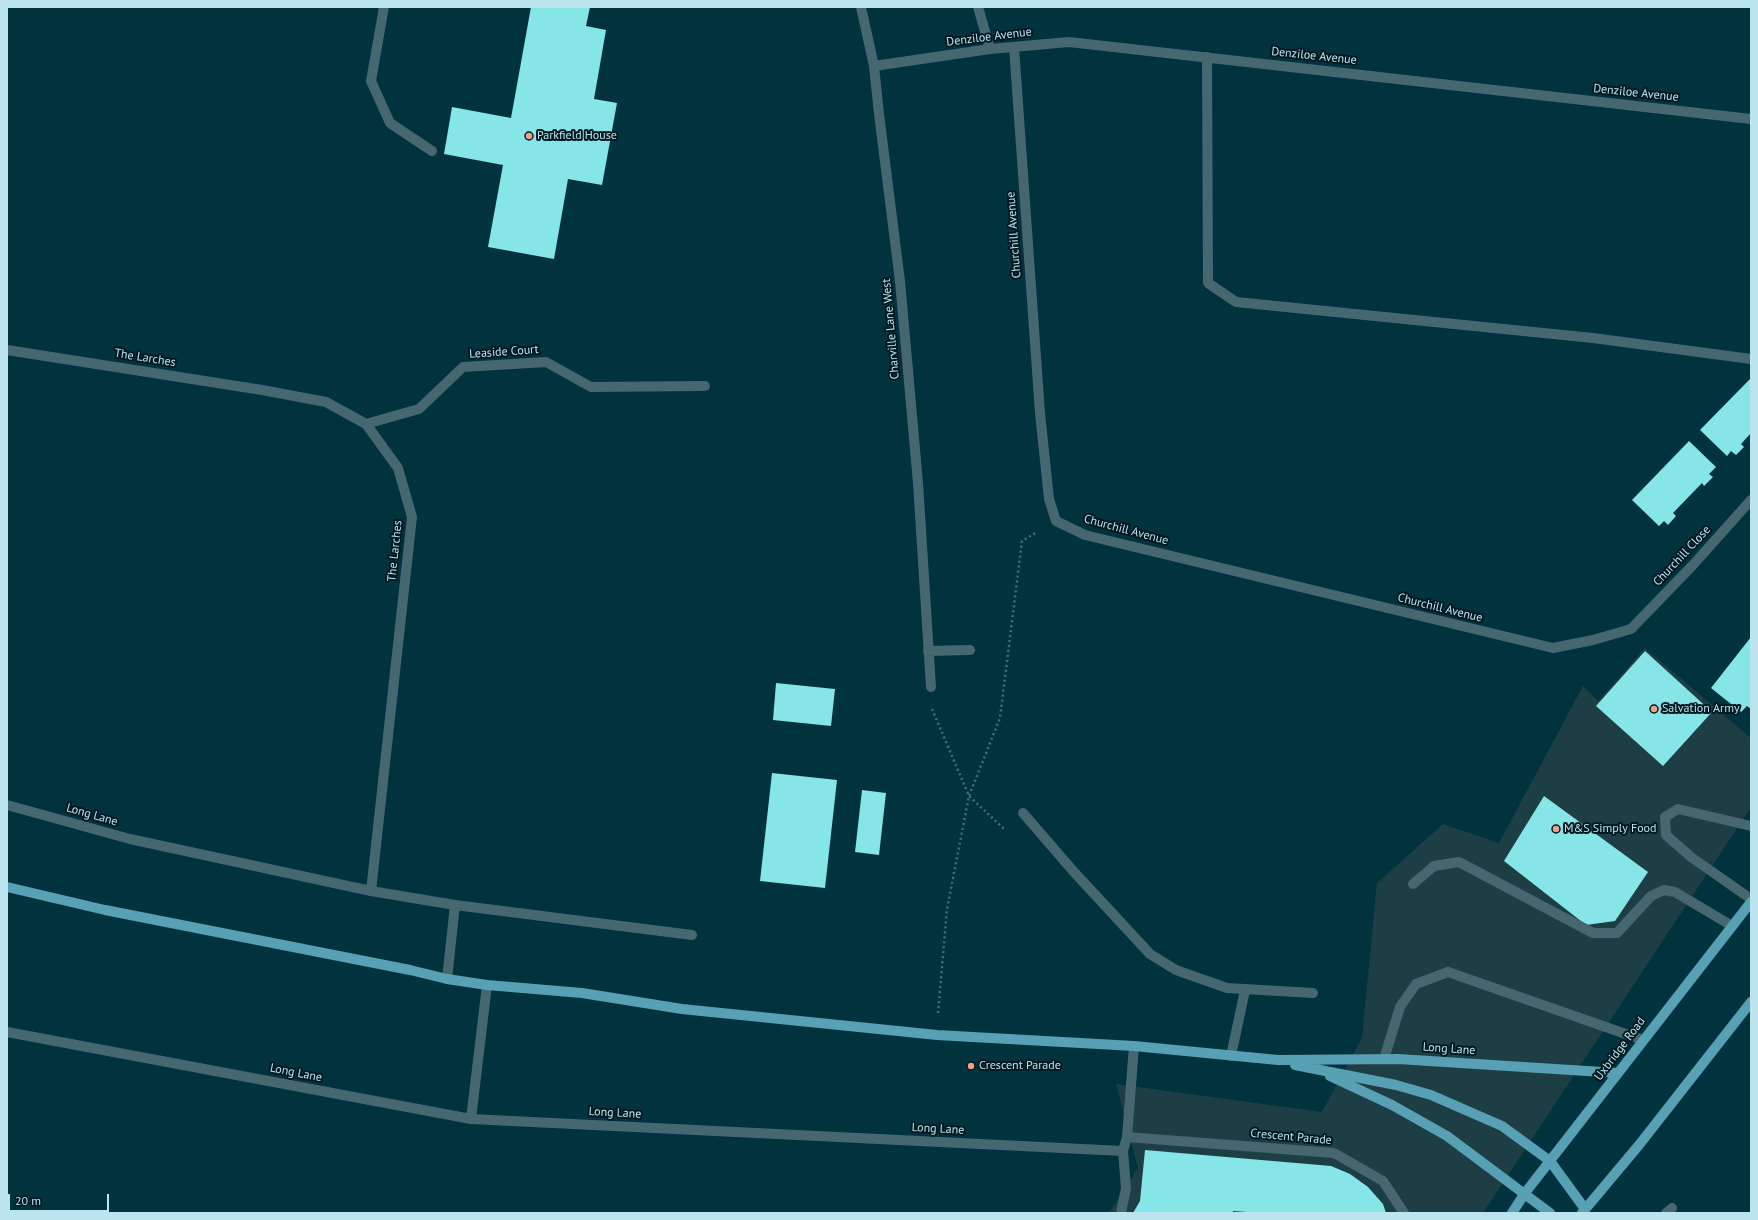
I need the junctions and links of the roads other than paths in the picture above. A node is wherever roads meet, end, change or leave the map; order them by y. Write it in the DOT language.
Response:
graph roads {
  1 [pos="384,7"];
  2 [pos="861,7"];
  3 [pos="978,7"];
  4 [pos="1014,47"];
  5 [pos="990,49"];
  6 [pos="1207,57"];
  7 [pos="874,66"];
  8 [pos="1751,119"];
  9 [pos="432,151"];
  10 [pos="7,350"];
  11 [pos="1751,358"];
  12 [pos="705,386"];
  13 [pos="366,424"];
  14 [pos="1751,500"];
  15 [pos="1631,629"];
  16 [pos="970,650"];
  17 [pos="928,651"];
  18 [pos="931,687"];
  19 [pos="7,805"];
  20 [pos="1023,812"];
  21 [pos="1751,826"];
  22 [pos="1413,884"];
  23 [pos="7,887"];
  24 [pos="371,891"];
  25 [pos="1751,899"];
  26 [pos="1751,902"];
  27 [pos="455,905"];
  28 [pos="1732,926"];
  29 [pos="692,935"];
  30 [pos="447,980"];
  31 [pos="487,985"];
  32 [pos="1245,990"];
  33 [pos="1313,993"];
  34 [pos="1751,1002"];
  35 [pos="7,1032"];
  36 [pos="1643,1040"];
  37 [pos="1134,1046"];
  38 [pos="1231,1056"];
  39 [pos="1384,1059"];
  40 [pos="1278,1060"];
  41 [pos="1316,1069"];
  42 [pos="1618,1073"];
  43 [pos="471,1119"];
  44 [pos="1127,1137"];
  45 [pos="1122,1152"];
  46 [pos="1550,1161"];
  47 [pos="1525,1192"];
  48 [pos="1584,1211"];
  49 [pos="1121,1213"];
  50 [pos="1404,1213"];
  51 [pos="1512,1213"];
  52 [pos="1550,1213"];
  1 -- 9 [label="street"];
  2 -- 7 [label="street, Charville Lane West"];
  3 -- 5 [label="street"];
  4 -- 5 [label="street, Denziloe Avenue"];
  4 -- 6 [label="street, Denziloe Avenue"];
  4 -- 15 [label="street, Churchill Avenue"];
  5 -- 7 [label="street, Denziloe Avenue"];
  6 -- 8 [label="street, Denziloe Avenue"];
  6 -- 11 [label="street"];
  7 -- 17 [label="street, Charville Lane West"];
  10 -- 13 [label="street, The Larches"];
  12 -- 13 [label="street, Leaside Court"];
  13 -- 24 [label="street, The Larches"];
  14 -- 15 [label="street, Churchill Close"];
  16 -- 17 [label="street"];
  17 -- 18 [label="street, Charville Lane West"];
  19 -- 24 [label="street, Long Lane"];
  20 -- 32 [label="street"];
  21 -- 25 [label="street"];
  22 -- 28 [label="street"];
  23 -- 30 [label="main road, Long Lane"];
  24 -- 27 [label="street, Long Lane"];
  26 -- 28 [label="main road, Uxbridge Road"];
  27 -- 29 [label="street, Long Lane"];
  27 -- 30 [label="street"];
  28 -- 36 [label="main road, Uxbridge Road"];
  30 -- 31 [label="main road, Long Lane"];
  31 -- 37 [label="main road, Long Lane"];
  31 -- 43 [label="street"];
  32 -- 33 [label="street"];
  32 -- 38 [label="street"];
  34 -- 48 [label="main road"];
  35 -- 43 [label="street, Long Lane"];
  36 -- 39 [label="street"];
  36 -- 42 [label="main road, Uxbridge Road"];
  37 -- 38 [label="main road, Long Lane"];
  37 -- 44 [label="street"];
  38 -- 40 [label="main road, Long Lane"];
  39 -- 40 [label="main road, Long Lane"];
  39 -- 42 [label="main road, Long Lane"];
  40 -- 41 [label="main road, Long Lane"];
  41 -- 46 [label="main road, Long Lane"];
  41 -- 47 [label="main road, Long Lane"];
  42 -- 46 [label="main road, Uxbridge Road"];
  43 -- 45 [label="street, Long Lane"];
  44 -- 45 [label="street"];
  44 -- 50 [label="street, Crescent Parade"];
  45 -- 49 [label="street"];
  46 -- 47 [label="main road, Uxbridge Road"];
  46 -- 48 [label="main road, Long Lane"];
  47 -- 51 [label="main road, Uxbridge Road"];
  47 -- 52 [label="main road, Long Lane"];
}
